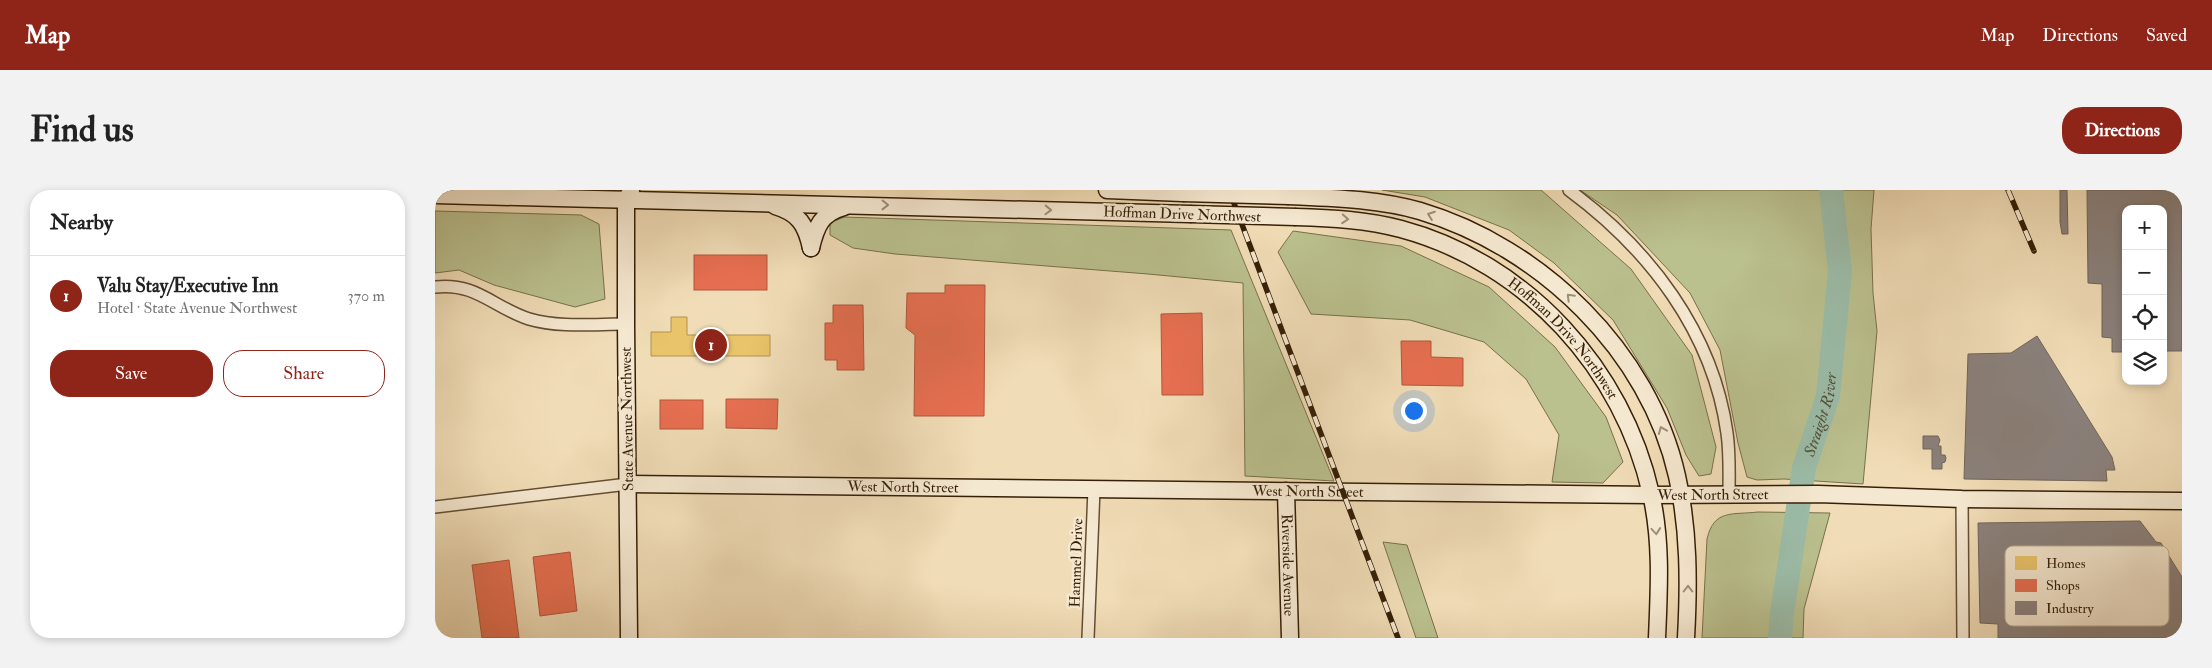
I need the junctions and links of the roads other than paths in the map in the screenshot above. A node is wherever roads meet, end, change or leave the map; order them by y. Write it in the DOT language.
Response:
graph roads {
  1 [pos="1107,190"];
  2 [pos="1569,190"];
  3 [pos="626,193"];
  4 [pos="435,195"];
  5 [pos="767,204"];
  6 [pos="855,204"];
  7 [pos="435,287"];
  8 [pos="626,324"];
  9 [pos="628,484"];
  10 [pos="1094,489"];
  11 [pos="1286,491"];
  12 [pos="1652,495"];
  13 [pos="1681,495"];
  14 [pos="1729,495"];
  15 [pos="1962,499"];
  16 [pos="2182,501"];
  17 [pos="435,507"];
  18 [pos="629,638"];
  19 [pos="1088,638"];
  20 [pos="1290,638"];
  21 [pos="1657,638"];
  22 [pos="1686,638"];
  23 [pos="1963,638"];
  13 -- 1 [label="main road, Hoffman Drive Northwest, one-way, bridge"];
  2 -- 14 [label="street"];
  3 -- 4 [label="main road, Hoffman Drive Northwest"];
  3 -- 5 [label="main road, Hoffman Drive Northwest"];
  3 -- 8 [label="main road, State Avenue Northwest"];
  5 -- 6 [label="main road, Hoffman Drive Northwest"];
  5 -- 6 [label="main road"];
  6 -- 12 [label="main road, Hoffman Drive Northwest, one-way, bridge"];
  7 -- 8 [label="street"];
  8 -- 9 [label="main road, State Avenue Northwest"];
  9 -- 10 [label="main road, West North Street"];
  9 -- 17 [label="street, West North Street"];
  9 -- 18 [label="main road, State Avenue Northwest"];
  10 -- 11 [label="main road, West North Street"];
  10 -- 19 [label="street, Hammel Drive"];
  11 -- 12 [label="main road, West North Street"];
  11 -- 20 [label="main road, Riverside Avenue"];
  12 -- 13 [label="main road, West North Street"];
  12 -- 21 [label="main road, Hoffman Drive Northwest, one-way"];
  13 -- 14 [label="main road, West North Street"];
  22 -- 13 [label="main road, Hoffman Drive Northwest, one-way"];
  14 -- 15 [label="main road, West North Street"];
  15 -- 16 [label="main road, West North Street"];
  15 -- 23 [label="street"];
}
